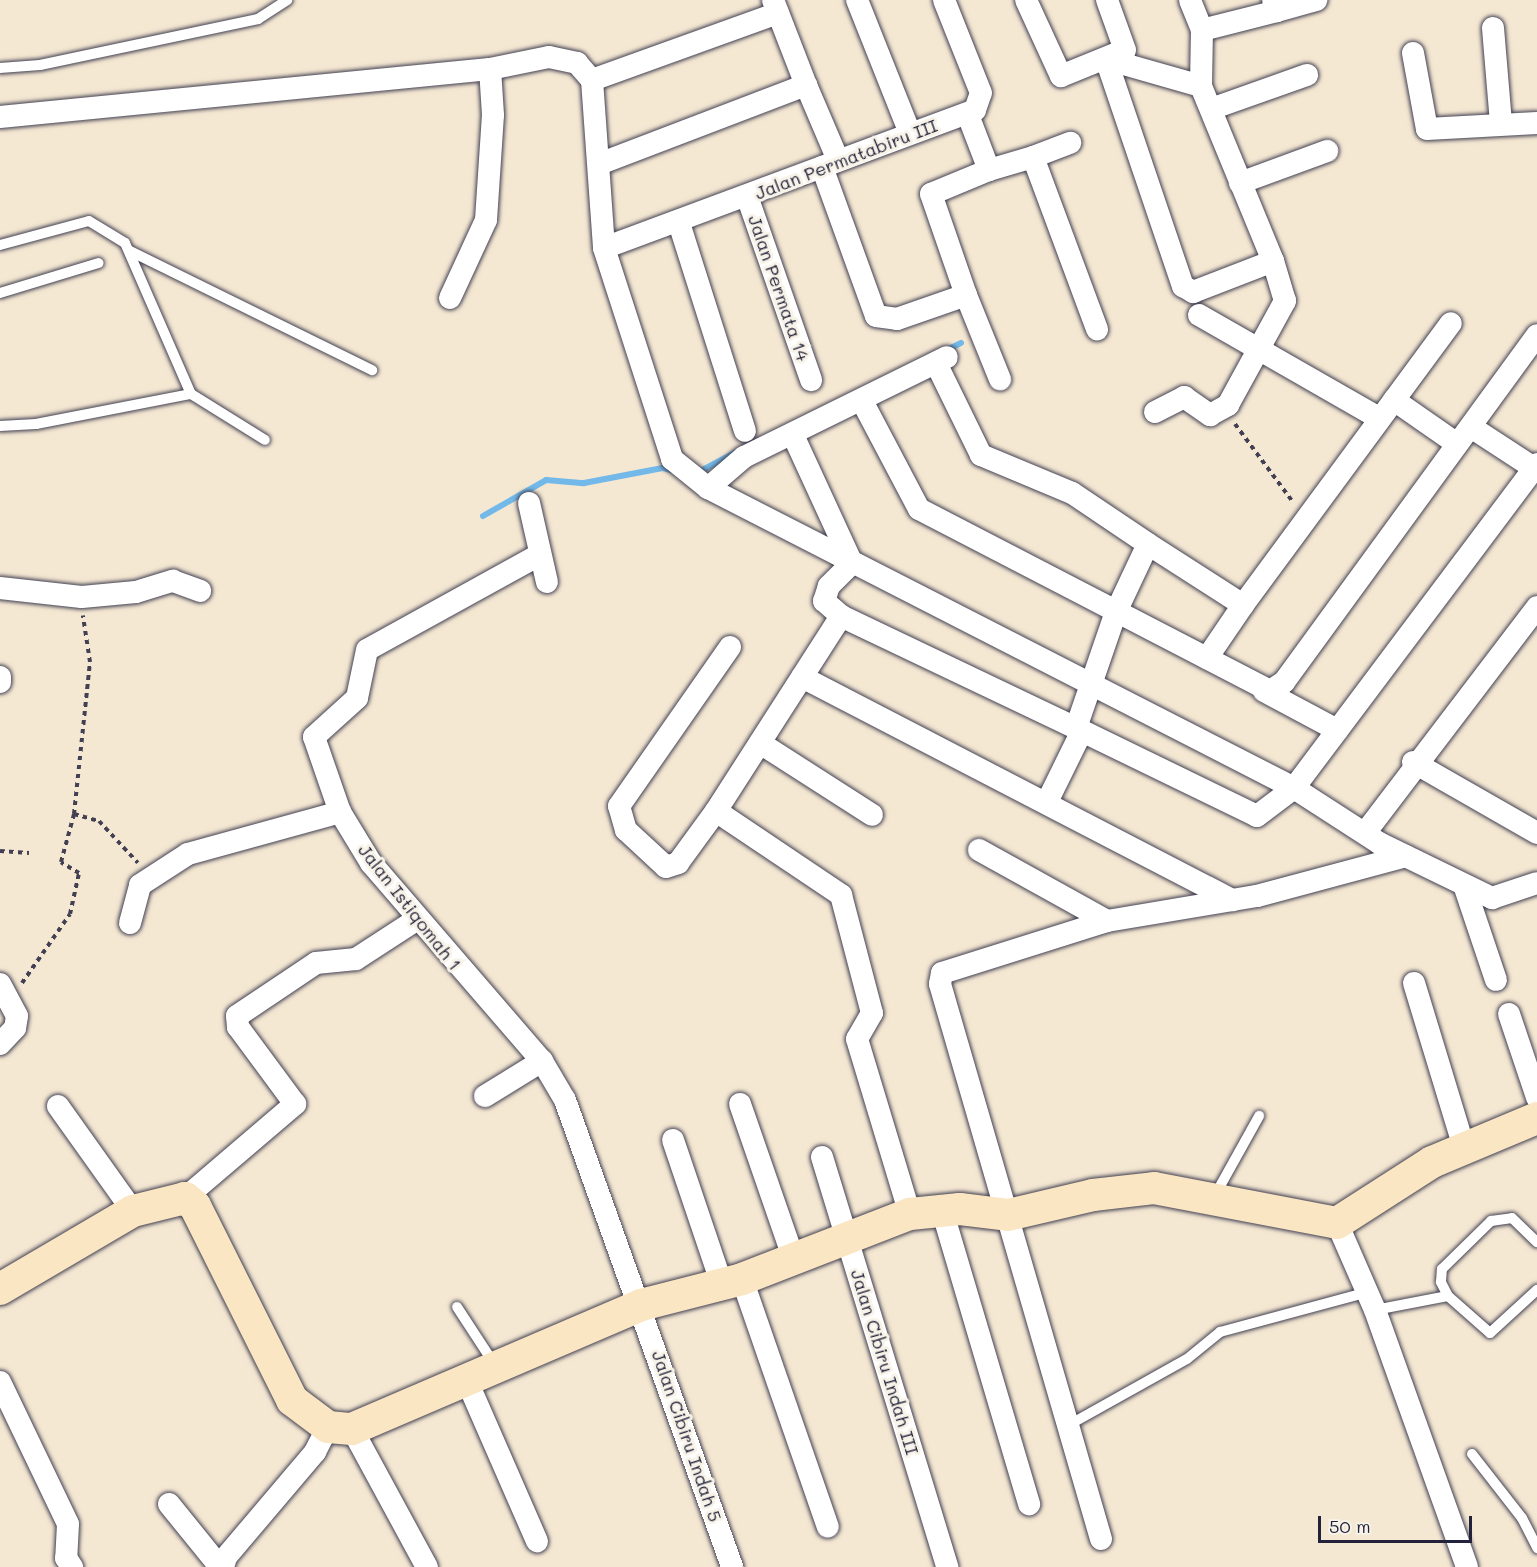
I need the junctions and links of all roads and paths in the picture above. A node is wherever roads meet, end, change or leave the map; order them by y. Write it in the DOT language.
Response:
graph roads {
  1 [pos="286,0"];
  2 [pos="857,0"];
  3 [pos="944,0"];
  4 [pos="1026,0"];
  5 [pos="1107,0"];
  6 [pos="1191,0"];
  7 [pos="1316,0"];
  8 [pos="1275,6"];
  9 [pos="775,7"];
  10 [pos="1493,28"];
  11 [pos="1202,30"];
  12 [pos="1413,53"];
  13 [pos="1106,59"];
  14 [pos="0,68"];
  15 [pos="490,69"];
  16 [pos="1307,75"];
  17 [pos="592,80"];
  18 [pos="806,85"];
  19 [pos="1201,86"];
  20 [pos="1211,109"];
  21 [pos="968,115"];
  22 [pos="0,117"];
  23 [pos="1537,123"];
  24 [pos="1501,124"];
  25 [pos="910,133"];
  26 [pos="1071,143"];
  27 [pos="1327,150"];
  28 [pos="1033,157"];
  29 [pos="830,163"];
  30 [pos="599,164"];
  31 [pos="989,170"];
  32 [pos="1240,183"];
  33 [pos="747,196"];
  34 [pos="679,223"];
  35 [pos="0,245"];
  36 [pos="604,248"];
  37 [pos="130,251"];
  38 [pos="1273,261"];
  39 [pos="99,264"];
  40 [pos="0,293"];
  41 [pos="966,295"];
  42 [pos="450,298"];
  43 [pos="1199,315"];
  44 [pos="1451,323"];
  45 [pos="1097,329"];
  46 [pos="1537,335"];
  47 [pos="1258,351"];
  48 [pos="372,370"];
  49 [pos="1000,379"];
  50 [pos="811,381"];
  51 [pos="191,394"];
  52 [pos="1394,400"];
  53 [pos="862,401"];
  54 [pos="1224,408"];
  55 [pos="1155,412"];
  56 [pos="1379,418"];
  57 [pos="0,426"];
  58 [pos="745,431"];
  59 [pos="793,435"];
  60 [pos="1464,435"];
  61 [pos="265,440"];
  62 [pos="1535,466"];
  63 [pos="708,488"];
  64 [pos="529,503"];
  65 [pos="1306,515"];
  66 [pos="1148,544"];
  67 [pos="538,555"];
  68 [pos="852,563"];
  69 [pos="547,582"];
  70 [pos="0,588"];
  71 [pos="200,591"];
  72 [pos="82,597"];
  73 [pos="1243,605"];
  74 [pos="1537,607"];
  75 [pos="1116,612"];
  76 [pos="841,616"];
  77 [pos="730,647"];
  78 [pos="1207,658"];
  79 [pos="802,676"];
  80 [pos="0,677"];
  81 [pos="0,682"];
  82 [pos="1090,688"];
  83 [pos="1264,691"];
  84 [pos="1079,730"];
  85 [pos="1338,730"];
  86 [pos="760,743"];
  87 [pos="1413,762"];
  88 [pos="1294,788"];
  89 [pos="1047,802"];
  90 [pos="716,811"];
  91 [pos="340,812"];
  92 [pos="74,814"];
  93 [pos="872,815"];
  94 [pos="1365,833"];
  95 [pos="1537,833"];
  96 [pos="979,850"];
  97 [pos="0,851"];
  98 [pos="29,853"];
  99 [pos="1406,856"];
  100 [pos="151,876"];
  101 [pos="1537,883"];
  102 [pos="1464,885"];
  103 [pos="1233,900"];
  104 [pos="416,920"];
  105 [pos="1107,921"];
  106 [pos="130,923"];
  107 [pos="1496,980"];
  108 [pos="1414,983"];
  109 [pos="6,993"];
  110 [pos="1509,1014"];
  111 [pos="0,1044"];
  112 [pos="542,1061"];
  113 [pos="485,1096"];
  114 [pos="1537,1097"];
  115 [pos="740,1104"];
  116 [pos="58,1106"];
  117 [pos="1259,1116"];
  118 [pos="1537,1118"];
  119 [pos="673,1140"];
  120 [pos="1464,1148"];
  121 [pos="822,1157"];
  122 [pos="1214,1197"];
  123 [pos="185,1198"];
  124 [pos="942,1210"];
  125 [pos="133,1211"];
  126 [pos="910,1214"];
  127 [pos="1008,1215"];
  128 [pos="1336,1223"];
  129 [pos="848,1238"];
  130 [pos="1537,1242"];
  131 [pos="794,1260"];
  132 [pos="732,1282"];
  133 [pos="0,1289"];
  134 [pos="1537,1290"];
  135 [pos="1448,1296"];
  136 [pos="1371,1301"];
  137 [pos="641,1305"];
  138 [pos="457,1307"];
  139 [pos="497,1367"];
  140 [pos="467,1381"];
  141 [pos="0,1382"];
  142 [pos="1067,1426"];
  143 [pos="340,1428"];
  144 [pos="1472,1454"];
  145 [pos="169,1504"];
  146 [pos="1029,1504"];
  147 [pos="828,1527"];
  148 [pos="1101,1539"];
  149 [pos="537,1541"];
  150 [pos="1537,1548"];
  151 [pos="64,1564"];
  152 [pos="222,1567"];
  153 [pos="427,1567"];
  154 [pos="732,1567"];
  155 [pos="947,1567"];
  156 [pos="1467,1567"];
  1 -- 14 [label="lane"];
  2 -- 25 [label="street"];
  3 -- 21 [label="street"];
  4 -- 13 [label="street"];
  5 -- 13 [label="street"];
  6 -- 11 [label="street"];
  7 -- 8 [label="street"];
  8 -- 11 [label="street"];
  9 -- 17 [label="street"];
  9 -- 18 [label="street"];
  10 -- 24 [label="street"];
  11 -- 19 [label="street"];
  12 -- 24 [label="street"];
  13 -- 19 [label="street"];
  13 -- 38 [label="street"];
  15 -- 17 [label="street"];
  15 -- 22 [label="street"];
  15 -- 42 [label="street"];
  16 -- 20 [label="street"];
  17 -- 30 [label="street"];
  18 -- 29 [label="street"];
  18 -- 30 [label="street"];
  19 -- 20 [label="street"];
  20 -- 32 [label="street"];
  21 -- 25 [label="street, Jalan Permatabiru III"];
  21 -- 31 [label="street"];
  23 -- 24 [label="street"];
  25 -- 29 [label="street, Jalan Permatabiru III"];
  26 -- 28 [label="street"];
  27 -- 32 [label="street"];
  28 -- 31 [label="street"];
  28 -- 45 [label="street"];
  29 -- 33 [label="street, Jalan Permatabiru III"];
  29 -- 41 [label="street"];
  30 -- 36 [label="street"];
  31 -- 41 [label="street"];
  32 -- 38 [label="street"];
  33 -- 34 [label="street, Jalan Permatabiru III"];
  33 -- 50 [label="street, Jalan Permata 14"];
  34 -- 36 [label="street, Jalan Permatabiru III"];
  34 -- 58 [label="street"];
  35 -- 37 [label="lane"];
  36 -- 63 [label="street"];
  37 -- 48 [label="lane"];
  37 -- 51 [label="lane"];
  38 -- 47 [label="street"];
  39 -- 40 [label="lane"];
  41 -- 49 [label="street"];
  43 -- 47 [label="street"];
  44 -- 52 [label="street"];
  46 -- 60 [label="street"];
  47 -- 54 [label="street"];
  47 -- 56 [label="street"];
  51 -- 57 [label="lane"];
  51 -- 61 [label="lane"];
  52 -- 56 [label="street"];
  52 -- 60 [label="street"];
  53 -- 59 [label="street"];
  53 -- 66 [label="street"];
  53 -- 75 [label="street"];
  54 -- 55 [label="street"];
  54 -- 65 [label="path"];
  56 -- 65 [label="street"];
  59 -- 63 [label="street"];
  59 -- 68 [label="street"];
  60 -- 62 [label="street"];
  60 -- 83 [label="street"];
  62 -- 85 [label="street"];
  63 -- 68 [label="street"];
  64 -- 67 [label="street"];
  65 -- 73 [label="street"];
  66 -- 73 [label="street"];
  66 -- 75 [label="street"];
  67 -- 69 [label="street"];
  67 -- 91 [label="street, Jalan Istiqomah 1"];
  68 -- 76 [label="street"];
  68 -- 82 [label="street"];
  70 -- 72 [label="street"];
  71 -- 72 [label="street"];
  72 -- 92 [label="path"];
  73 -- 78 [label="street"];
  74 -- 87 [label="street"];
  75 -- 78 [label="street"];
  75 -- 82 [label="street"];
  76 -- 79 [label="street"];
  76 -- 84 [label="street"];
  77 -- 90 [label="street"];
  78 -- 83 [label="street"];
  79 -- 86 [label="street"];
  79 -- 89 [label="street"];
  80 -- 81 [label="street"];
  82 -- 84 [label="street"];
  82 -- 88 [label="street"];
  83 -- 85 [label="street"];
  84 -- 88 [label="street"];
  84 -- 89 [label="street"];
  85 -- 88 [label="street"];
  86 -- 90 [label="street"];
  86 -- 93 [label="street"];
  87 -- 94 [label="street"];
  87 -- 95 [label="street"];
  88 -- 94 [label="street"];
  89 -- 103 [label="street"];
  90 -- 126 [label="street"];
  91 -- 100 [label="street"];
  91 -- 104 [label="street, Jalan Istiqomah 1"];
  92 -- 100 [label="path"];
  92 -- 109 [label="path"];
  94 -- 99 [label="street"];
  96 -- 105 [label="street"];
  97 -- 98 [label="path"];
  99 -- 102 [label="street"];
  99 -- 103 [label="street"];
  100 -- 106 [label="street"];
  101 -- 102 [label="street"];
  102 -- 107 [label="street"];
  103 -- 105 [label="street"];
  104 -- 112 [label="street, Jalan Istiqomah 1"];
  104 -- 123 [label="street"];
  105 -- 127 [label="street"];
  108 -- 120 [label="street"];
  109 -- 111 [label="street"];
  110 -- 114 [label="street"];
  112 -- 113 [label="street"];
  112 -- 137 [label="street, Jalan Istiqomah 1"];
  115 -- 131 [label="street"];
  116 -- 125 [label="street"];
  117 -- 122 [label="lane"];
  118 -- 120 [label="street"];
  119 -- 132 [label="street"];
  120 -- 128 [label="street"];
  121 -- 129 [label="street, Jalan Cibiru Indah III"];
  122 -- 127 [label="street"];
  122 -- 128 [label="street"];
  123 -- 125 [label="street"];
  123 -- 143 [label="street"];
  124 -- 126 [label="street"];
  124 -- 127 [label="street"];
  124 -- 146 [label="street"];
  125 -- 133 [label="street"];
  126 -- 129 [label="street"];
  127 -- 142 [label="street"];
  128 -- 136 [label="street"];
  129 -- 131 [label="street"];
  129 -- 155 [label="street, Jalan Cibiru Indah III"];
  130 -- 135 [label="lane"];
  131 -- 132 [label="street"];
  132 -- 137 [label="street"];
  132 -- 147 [label="street"];
  134 -- 135 [label="lane"];
  135 -- 136 [label="lane"];
  136 -- 142 [label="lane"];
  136 -- 156 [label="street"];
  137 -- 139 [label="street"];
  137 -- 154 [label="street, Jalan Cibiru Indah 5"];
  138 -- 139 [label="lane"];
  139 -- 140 [label="street"];
  140 -- 143 [label="street"];
  140 -- 149 [label="street"];
  141 -- 151 [label="street"];
  142 -- 148 [label="street"];
  143 -- 152 [label="street"];
  143 -- 153 [label="street"];
  144 -- 150 [label="lane"];
  145 -- 152 [label="street"];
}
